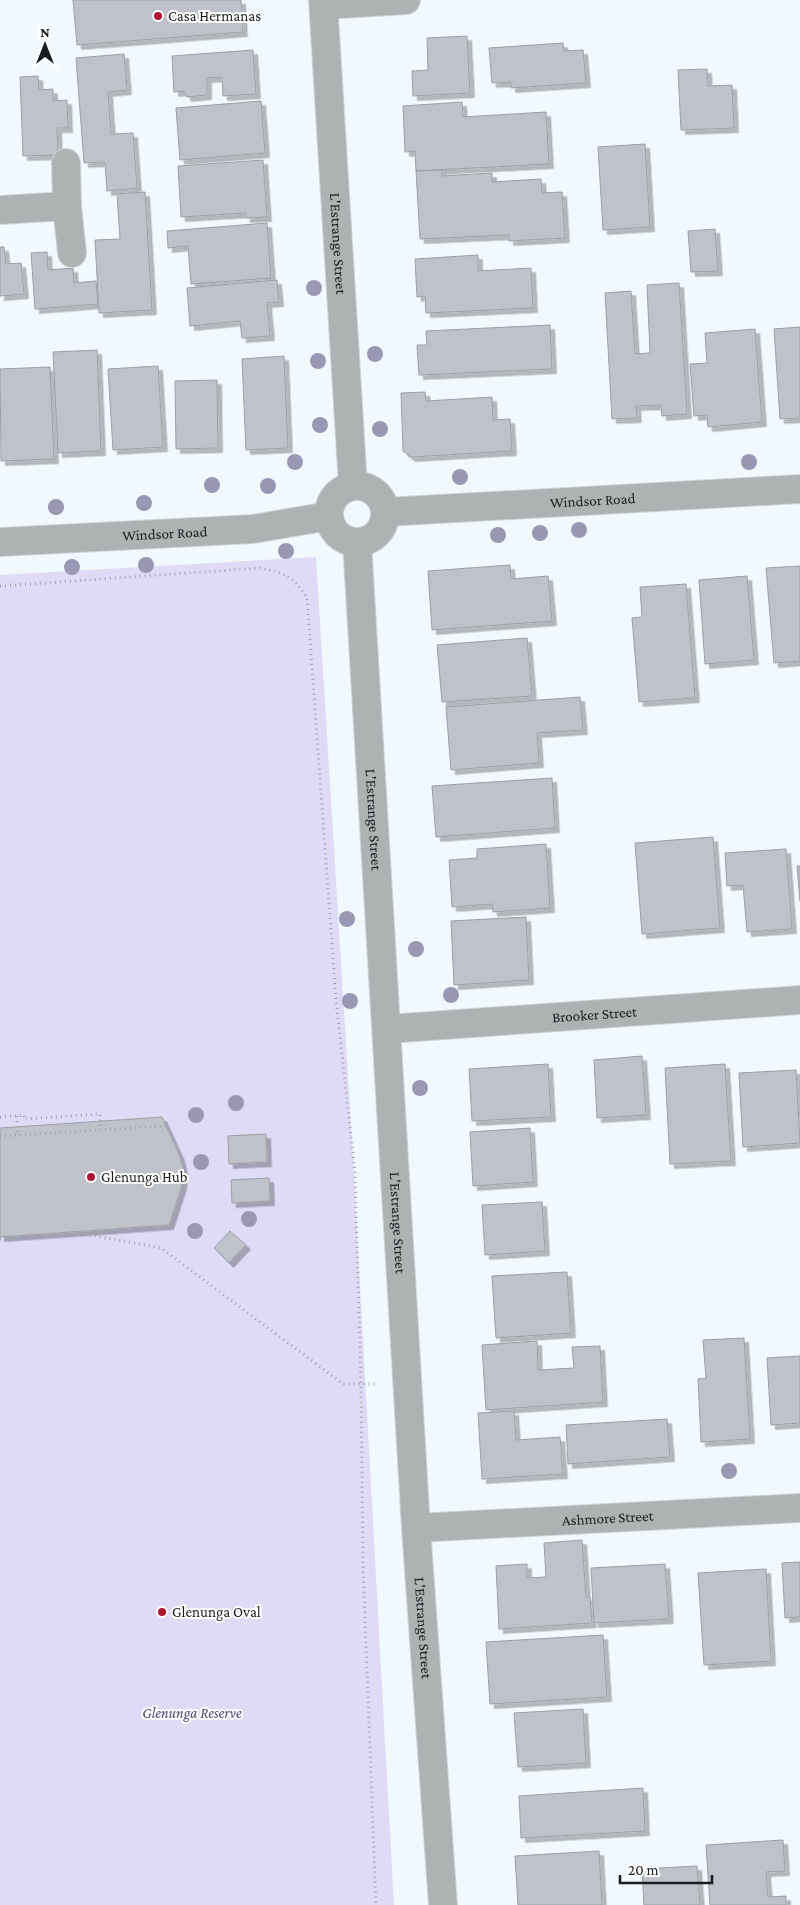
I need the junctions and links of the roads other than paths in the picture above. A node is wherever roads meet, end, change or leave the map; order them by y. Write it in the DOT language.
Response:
graph roads {
  1 [pos="406,0"];
  2 [pos="323,2"];
  3 [pos="66,163"];
  4 [pos="67,206"];
  5 [pos="0,210"];
  6 [pos="72,253"];
  7 [pos="353,486"];
  8 [pos="800,489"];
  9 [pos="385,512"];
  10 [pos="329,516"];
  11 [pos="0,542"];
  12 [pos="357,542"];
  13 [pos="800,1000"];
  14 [pos="387,1029"];
  15 [pos="800,1508"];
  16 [pos="416,1528"];
  17 [pos="443,1905"];
  1 -- 2 [label="street"];
  2 -- 7 [label="street, L'Estrange Street"];
  3 -- 4 [label="street"];
  4 -- 5 [label="street"];
  4 -- 6 [label="street"];
  7 -- 9 [label="street"];
  7 -- 10 [label="street"];
  8 -- 9 [label="street, Windsor Road"];
  9 -- 12 [label="street"];
  10 -- 11 [label="street, Windsor Road"];
  10 -- 12 [label="street"];
  12 -- 14 [label="street, L'Estrange Street"];
  13 -- 14 [label="street, Brooker Street"];
  14 -- 16 [label="street, L'Estrange Street"];
  15 -- 16 [label="street, Ashmore Street"];
  16 -- 17 [label="street, L'Estrange Street"];
}
